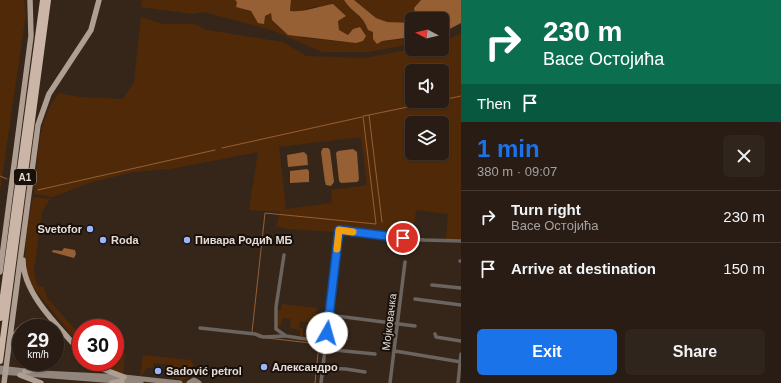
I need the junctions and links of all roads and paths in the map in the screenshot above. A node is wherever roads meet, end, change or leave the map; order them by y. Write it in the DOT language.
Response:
graph roads {
  1 [pos="30,0"];
  2 [pos="43,0"];
  3 [pos="48,0"];
  4 [pos="99,0"];
  5 [pos="5,232"];
  6 [pos="461,241"];
  7 [pos="23,242"];
  8 [pos="0,247"];
  9 [pos="284,255"];
  10 [pos="405,262"];
  11 [pos="0,272"];
  12 [pos="432,285"];
  13 [pos="461,288"];
  14 [pos="415,299"];
  15 [pos="461,305"];
  16 [pos="329,315"];
  17 [pos="0,318"];
  18 [pos="399,324"];
  19 [pos="415,326"];
  20 [pos="200,328"];
  21 [pos="435,334"];
  22 [pos="286,336"];
  23 [pos="12,340"];
  24 [pos="72,341"];
  25 [pos="461,341"];
  26 [pos="325,342"];
  27 [pos="8,348"];
  28 [pos="324,349"];
  29 [pos="395,351"];
  30 [pos="375,354"];
  31 [pos="461,354"];
  32 [pos="0,361"];
  33 [pos="460,362"];
  34 [pos="0,368"];
  35 [pos="322,368"];
  36 [pos="25,371"];
  37 [pos="105,371"];
  38 [pos="0,372"];
  39 [pos="19,372"];
  40 [pos="365,372"];
  41 [pos="123,379"];
  42 [pos="4,383"];
  43 [pos="41,383"];
  44 [pos="112,383"];
  45 [pos="141,383"];
  46 [pos="180,383"];
  47 [pos="189,383"];
  48 [pos="199,383"];
  49 [pos="320,383"];
  50 [pos="390,383"];
  51 [pos="458,383"];
  1 -- 5 [label="main road"];
  2 -- 17 [label="highway, A1"];
  3 -- 32 [label="highway, A1"];
  4 -- 7 [label="main road"];
  5 -- 8 [label="main road"];
  5 -- 11 [label="main road"];
  6 -- 16 [label="street"];
  7 -- 24 [label="main road"];
  7 -- 27 [label="main road"];
  9 -- 22 [label="street"];
  10 -- 18 [label="street, Мојковачка"];
  12 -- 13 [label="street"];
  14 -- 15 [label="street"];
  16 -- 18 [label="street"];
  16 -- 26 [label="street"];
  18 -- 19 [label="street"];
  18 -- 29 [label="street, Мојковачка"];
  20 -- 22 [label="street"];
  21 -- 25 [label="street"];
  22 -- 26 [label="street"];
  23 -- 27 [label="main road"];
  26 -- 28 [label="street"];
  27 -- 42 [label="main road"];
  28 -- 30 [label="street"];
  28 -- 35 [label="street"];
  29 -- 33 [label="street"];
  29 -- 50 [label="street, Мојковачка"];
  31 -- 33 [label="street"];
  33 -- 51 [label="street"];
  34 -- 39 [label="main road"];
  35 -- 40 [label="street"];
  35 -- 49 [label="street"];
  36 -- 39 [label="main road"];
  37 -- 41 [label="main road"];
  38 -- 39 [label="main road"];
  39 -- 41 [label="main road"];
  39 -- 43 [label="main road"];
  41 -- 44 [label="main road"];
  41 -- 45 [label="main road"];
  41 -- 46 [label="main road"];
  47 -- 48 [label="main road"];
}
